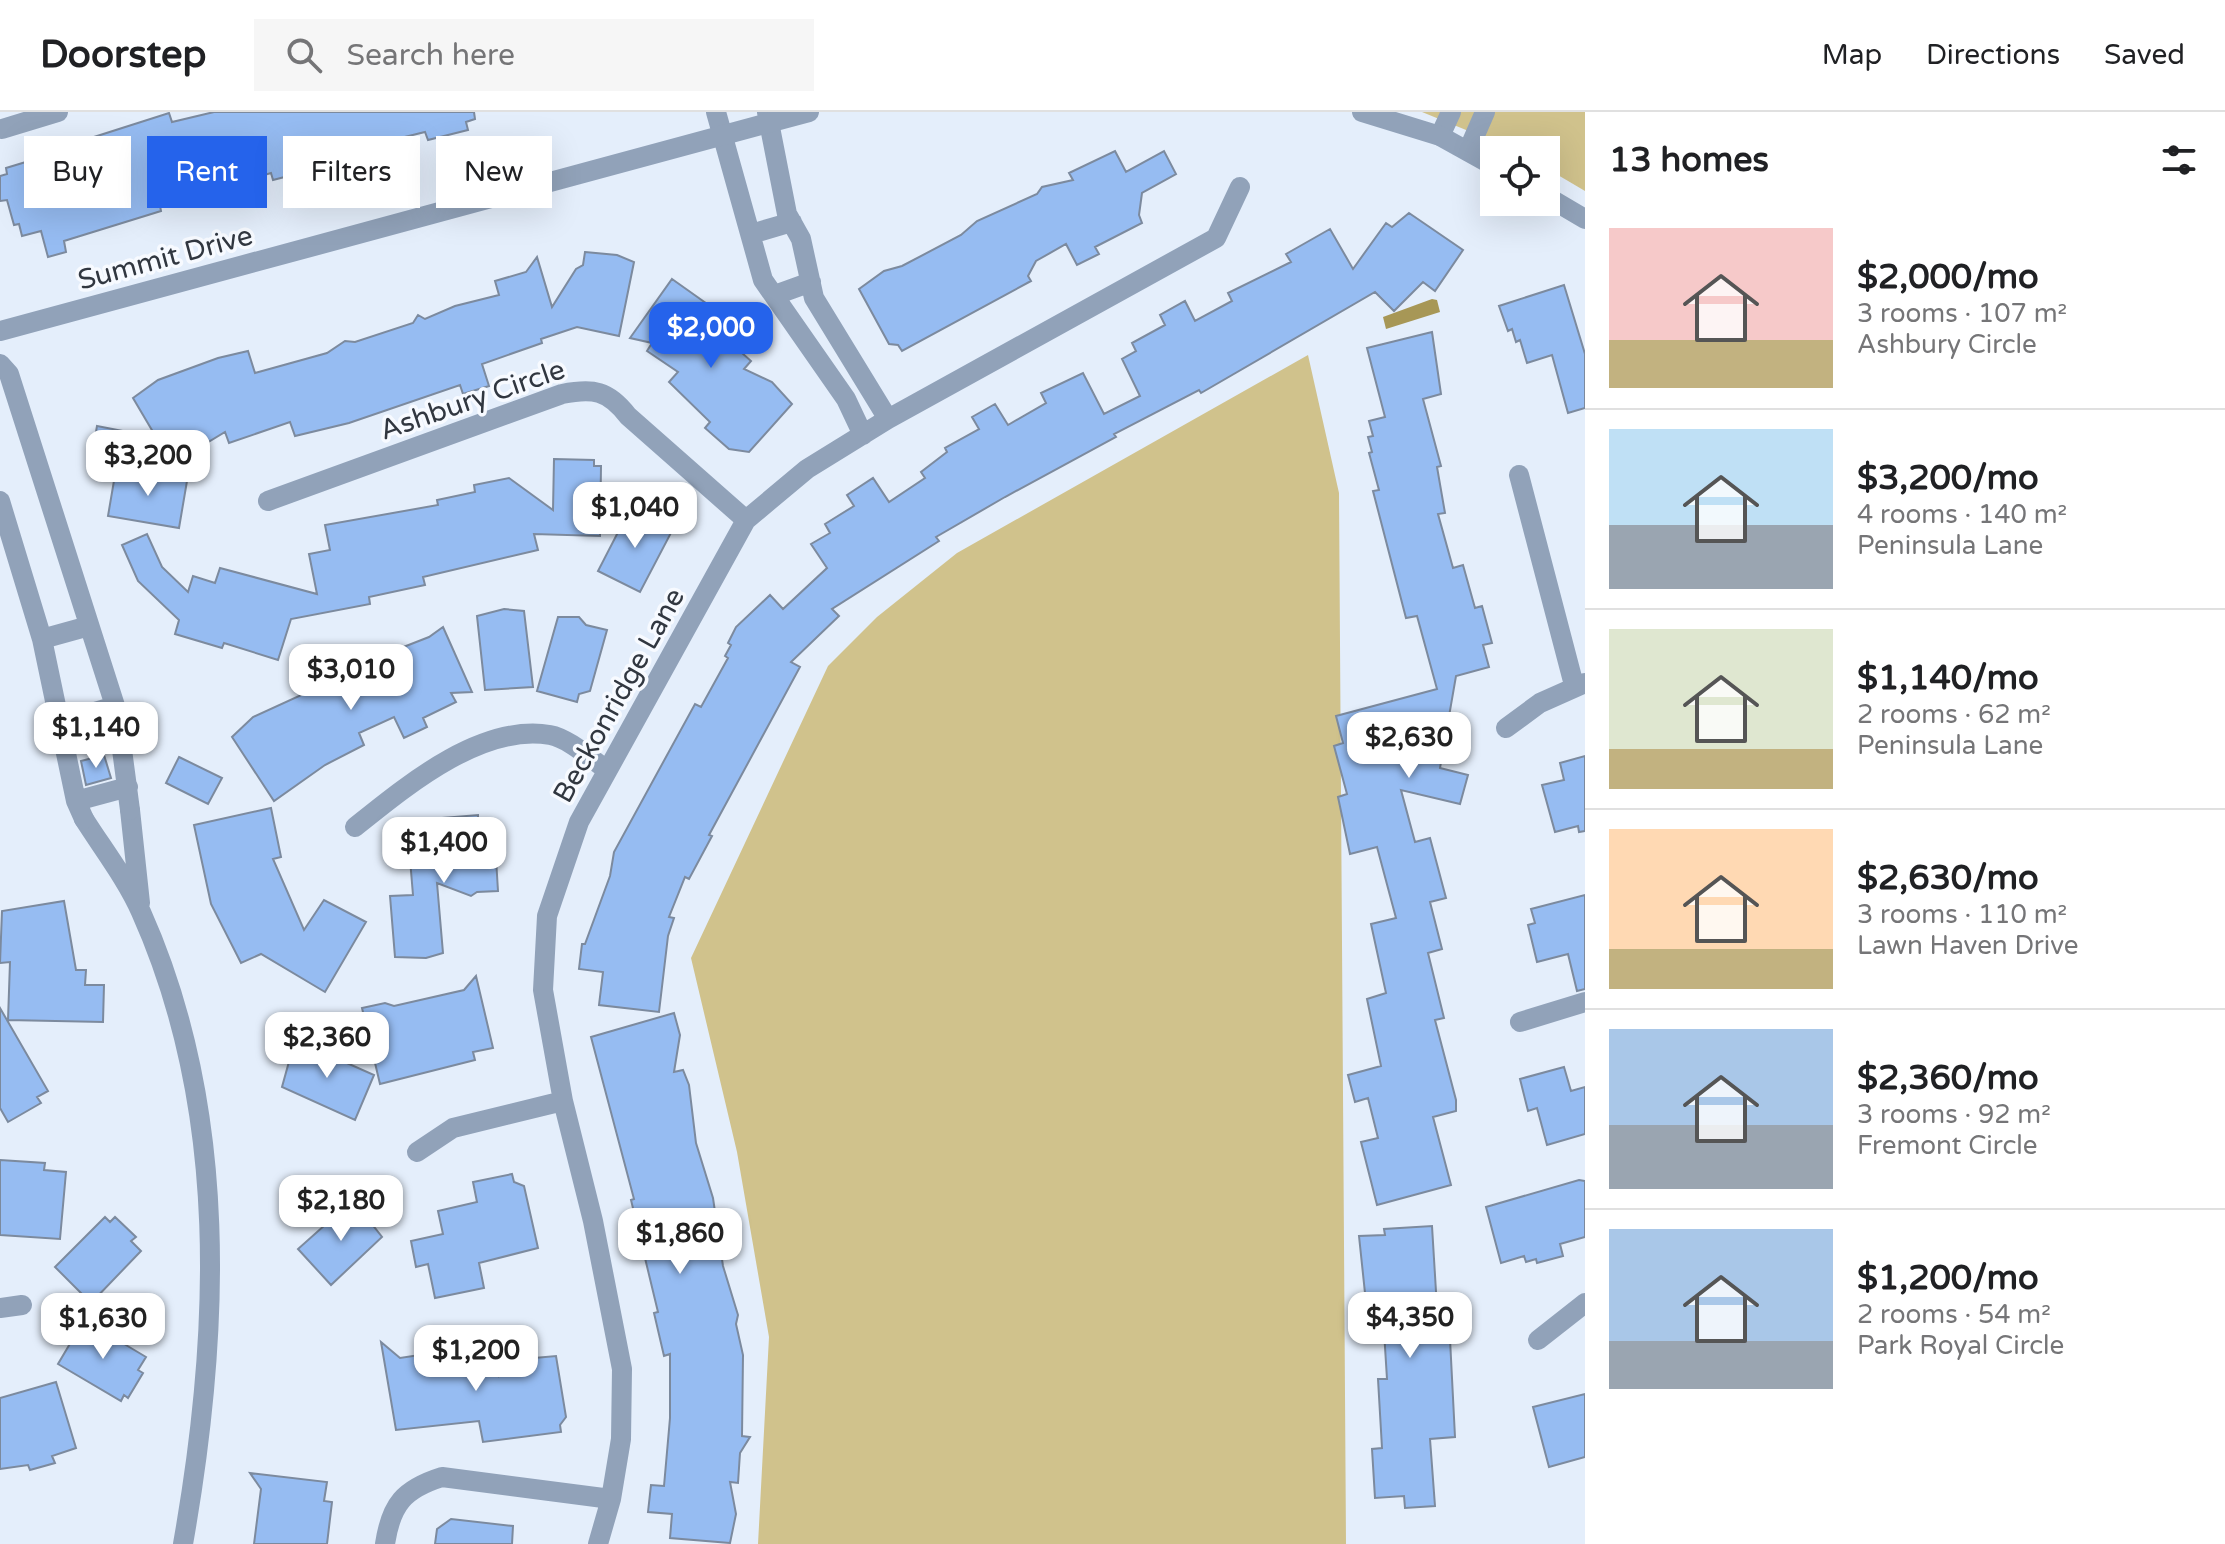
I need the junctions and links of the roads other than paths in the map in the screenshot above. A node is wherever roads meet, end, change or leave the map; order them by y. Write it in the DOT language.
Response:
graph roads {
  1 [pos="58,112"];
  2 [pos="716,112"];
  3 [pos="809,112"];
  4 [pos="1362,112"];
  5 [pos="1451,112"];
  6 [pos="1485,112"];
  7 [pos="768,117"];
  8 [pos="2,129"];
  9 [pos="722,135"];
  10 [pos="1440,136"];
  11 [pos="1468,151"];
  12 [pos="1480,158"];
  13 [pos="1240,187"];
  14 [pos="1560,204"];
  15 [pos="1585,219"];
  16 [pos="792,222"];
  17 [pos="751,234"];
  18 [pos="811,282"];
  19 [pos="775,295"];
  20 [pos="0,331"];
  21 [pos="0,364"];
  22 [pos="888,419"];
  23 [pos="863,435"];
  24 [pos="1519,475"];
  25 [pos="0,501"];
  26 [pos="268,501"];
  27 [pos="746,520"];
  28 [pos="89,626"];
  29 [pos="42,639"];
  30 [pos="1580,684"];
  31 [pos="115,706"];
  32 [pos="60,722"];
  33 [pos="1506,728"];
  34 [pos="607,770"];
  35 [pos="128,787"];
  36 [pos="80,810"];
  37 [pos="355,827"];
  38 [pos="141,911"];
  39 [pos="1585,1002"];
  40 [pos="1520,1022"];
  41 [pos="563,1101"];
  42 [pos="417,1152"];
  43 [pos="1585,1303"];
  44 [pos="22,1305"];
  45 [pos="0,1308"];
  46 [pos="1538,1340"];
  47 [pos="611,1499"];
  48 [pos="183,1544"];
  49 [pos="385,1544"];
  50 [pos="598,1544"];
  1 -- 8 [label="street"];
  2 -- 9 [label="street"];
  3 -- 7 [label="street, Summit Drive"];
  4 -- 10 [label="street"];
  5 -- 10 [label="street"];
  6 -- 11 [label="street"];
  7 -- 9 [label="street, Summit Drive"];
  7 -- 16 [label="street"];
  9 -- 17 [label="street"];
  9 -- 20 [label="street, Summit Drive"];
  10 -- 11 [label="street"];
  11 -- 12 [label="street"];
  13 -- 22 [label="street, Beckonridge Lane"];
  14 -- 15 [label="street"];
  16 -- 17 [label="street"];
  16 -- 18 [label="street"];
  17 -- 19 [label="street"];
  18 -- 19 [label="street"];
  18 -- 22 [label="street"];
  19 -- 23 [label="street"];
  21 -- 28 [label="street"];
  22 -- 23 [label="street, Beckonridge Lane"];
  23 -- 27 [label="street, Beckonridge Lane"];
  24 -- 30 [label="street"];
  25 -- 29 [label="street"];
  26 -- 27 [label="street, Ashbury Circle"];
  27 -- 34 [label="street, Beckonridge Lane"];
  28 -- 29 [label="street"];
  28 -- 31 [label="street"];
  29 -- 32 [label="street"];
  30 -- 33 [label="street"];
  31 -- 32 [label="street"];
  31 -- 35 [label="street"];
  32 -- 36 [label="street"];
  34 -- 37 [label="street"];
  34 -- 41 [label="street, Beckonridge Lane"];
  35 -- 36 [label="street"];
  35 -- 38 [label="street"];
  36 -- 38 [label="street"];
  38 -- 48 [label="street"];
  39 -- 40 [label="street"];
  41 -- 42 [label="street"];
  41 -- 47 [label="street, Beckonridge Lane"];
  43 -- 46 [label="street"];
  44 -- 45 [label="street"];
  47 -- 49 [label="street"];
  47 -- 50 [label="street, Beckonridge Lane"];
}
